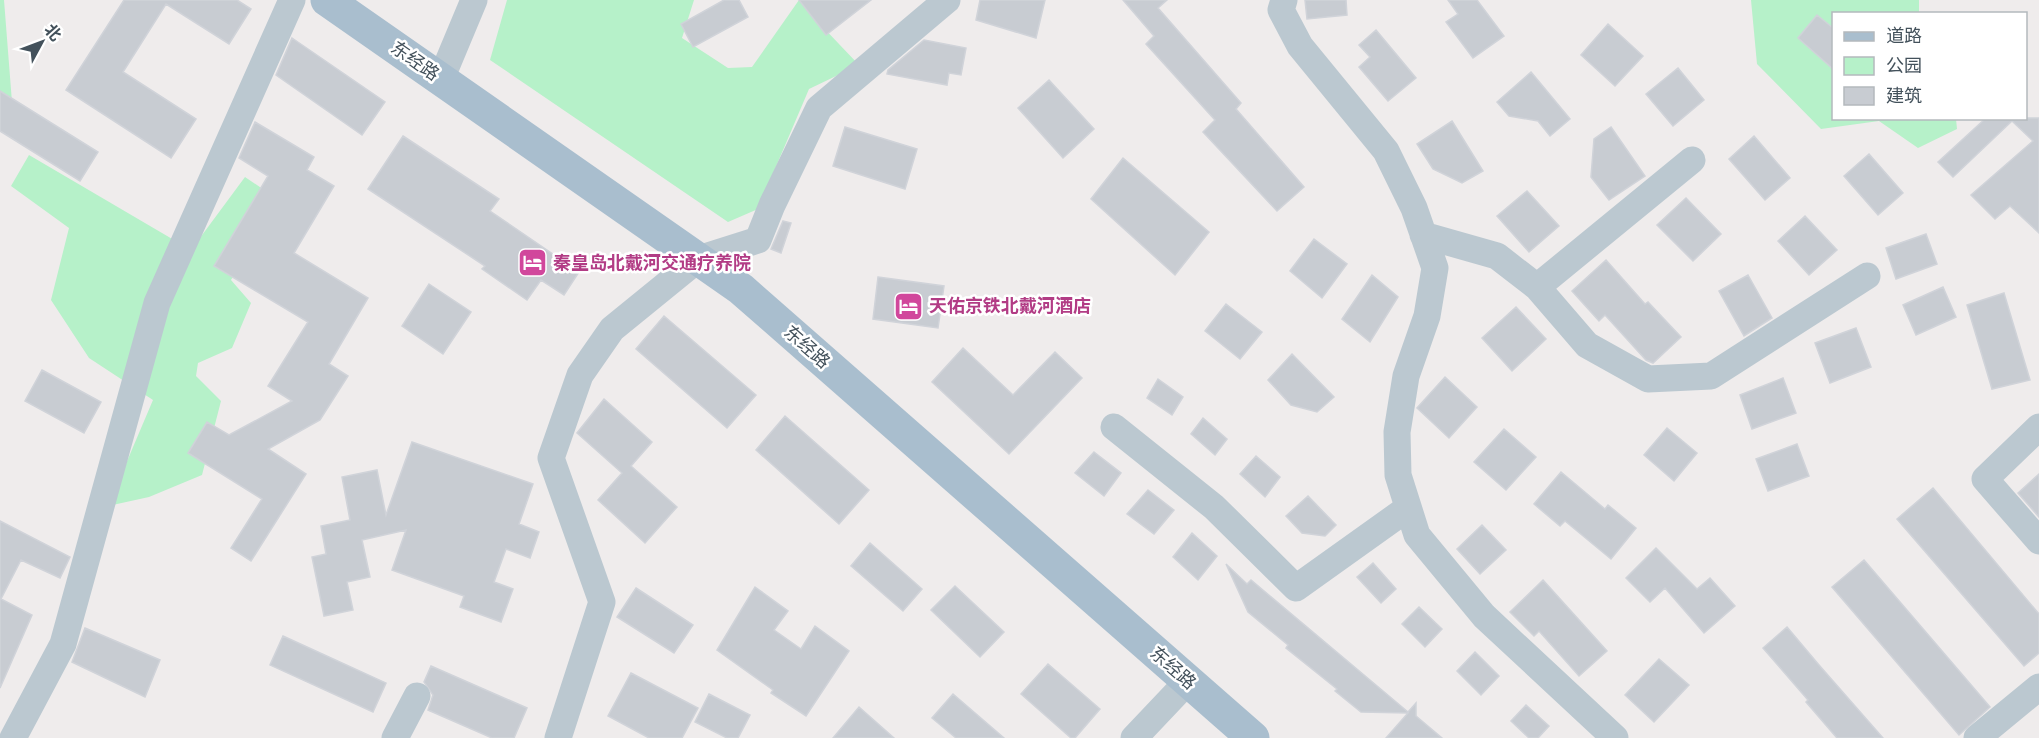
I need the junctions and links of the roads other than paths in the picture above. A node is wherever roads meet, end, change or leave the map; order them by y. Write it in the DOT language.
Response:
graph roads {
  1 [pos="292,0"];
  2 [pos="327,0"];
  3 [pos="474,0"];
  4 [pos="947,0"];
  5 [pos="1284,0"];
  6 [pos="441,79"];
  7 [pos="1692,160"];
  8 [pos="1423,235"];
  9 [pos="698,259"];
  10 [pos="1867,276"];
  11 [pos="1537,287"];
  12 [pos="1114,427"];
  13 [pos="2039,427"];
  14 [pos="1408,508"];
  15 [pos="2039,541"];
  16 [pos="1188,681"];
  17 [pos="2039,687"];
  18 [pos="417,696"];
  19 [pos="13,738"];
  20 [pos="395,738"];
  21 [pos="558,738"];
  22 [pos="1134,738"];
  23 [pos="1253,738"];
  24 [pos="1615,738"];
  25 [pos="1977,738"];
  1 -- 19 [label="street"];
  2 -- 6 [label="main road, 东经路"];
  3 -- 6 [label="street"];
  4 -- 9 [label="street"];
  5 -- 8 [label="street"];
  6 -- 9 [label="main road, 东经路"];
  7 -- 11 [label="street"];
  8 -- 11 [label="street"];
  8 -- 14 [label="street"];
  9 -- 16 [label="main road, 东经路"];
  9 -- 21 [label="street"];
  10 -- 11 [label="street"];
  12 -- 14 [label="street"];
  13 -- 15 [label="street"];
  14 -- 24 [label="street"];
  16 -- 22 [label="street"];
  16 -- 23 [label="main road, 东经路"];
  17 -- 25 [label="street"];
  18 -- 20 [label="street"];
}
